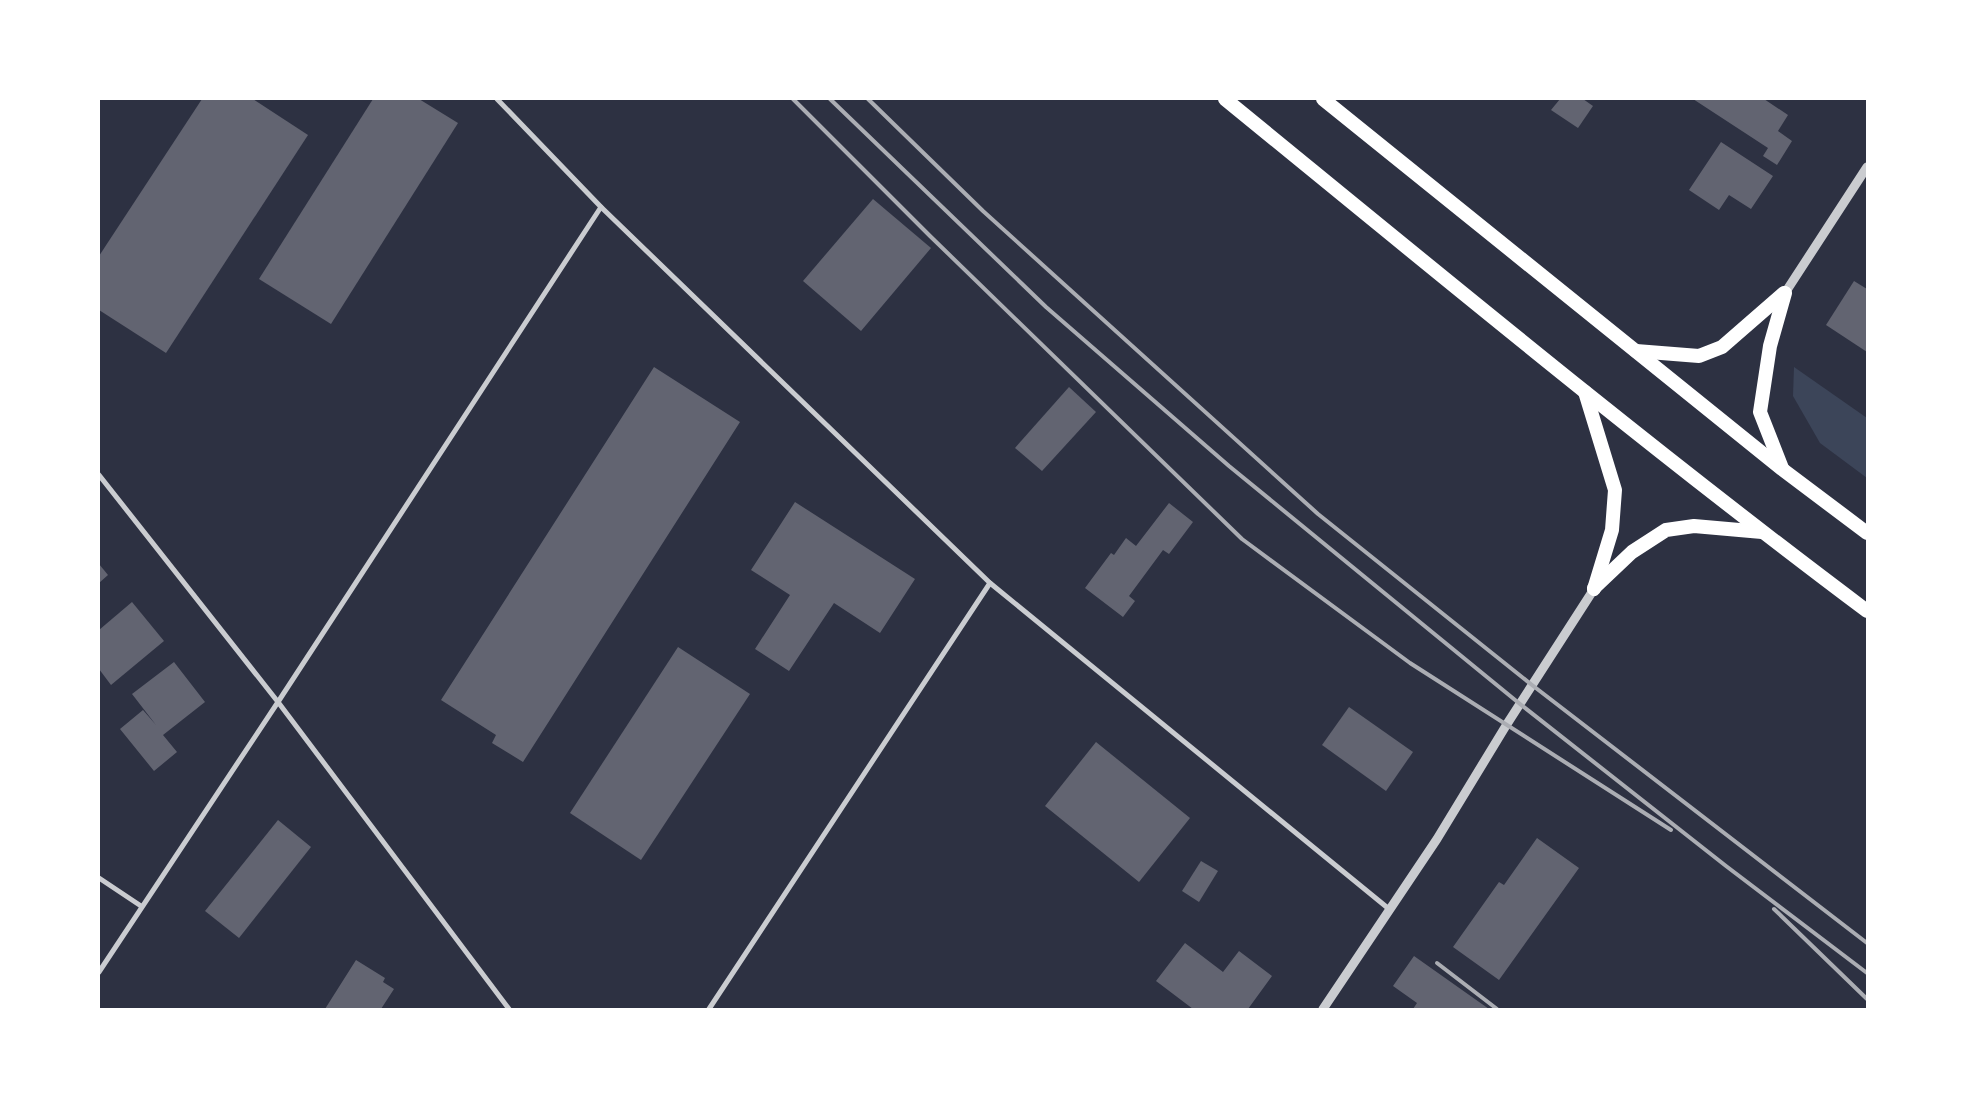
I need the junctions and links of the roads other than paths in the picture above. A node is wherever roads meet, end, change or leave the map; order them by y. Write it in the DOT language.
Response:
graph roads {
  1 [pos="497,99"];
  2 [pos="1224,99"];
  3 [pos="1323,99"];
  4 [pos="1867,167"];
  5 [pos="601,207"];
  6 [pos="1784,293"];
  7 [pos="1636,351"];
  8 [pos="1586,392"];
  9 [pos="1782,469"];
  10 [pos="99,475"];
  11 [pos="1762,532"];
  12 [pos="1867,533"];
  13 [pos="990,583"];
  14 [pos="1594,589"];
  15 [pos="1867,611"];
  16 [pos="278,702"];
  17 [pos="99,878"];
  18 [pos="142,906"];
  19 [pos="1389,909"];
  20 [pos="99,972"];
  21 [pos="509,1009"];
  22 [pos="708,1009"];
  23 [pos="1323,1009"];
  1 -- 5 [label="street"];
  2 -- 8 [label="highway"];
  3 -- 7 [label="highway"];
  4 -- 6 [label="street"];
  5 -- 13 [label="street"];
  5 -- 16 [label="street"];
  6 -- 7 [label="highway"];
  6 -- 9 [label="highway"];
  7 -- 9 [label="highway"];
  8 -- 11 [label="highway"];
  8 -- 14 [label="highway"];
  9 -- 12 [label="highway"];
  10 -- 16 [label="street"];
  11 -- 14 [label="highway"];
  11 -- 15 [label="highway"];
  13 -- 19 [label="street"];
  13 -- 22 [label="street"];
  14 -- 19 [label="street"];
  16 -- 18 [label="street"];
  16 -- 21 [label="street"];
  17 -- 18 [label="street"];
  18 -- 20 [label="street"];
  19 -- 23 [label="street"];
}
